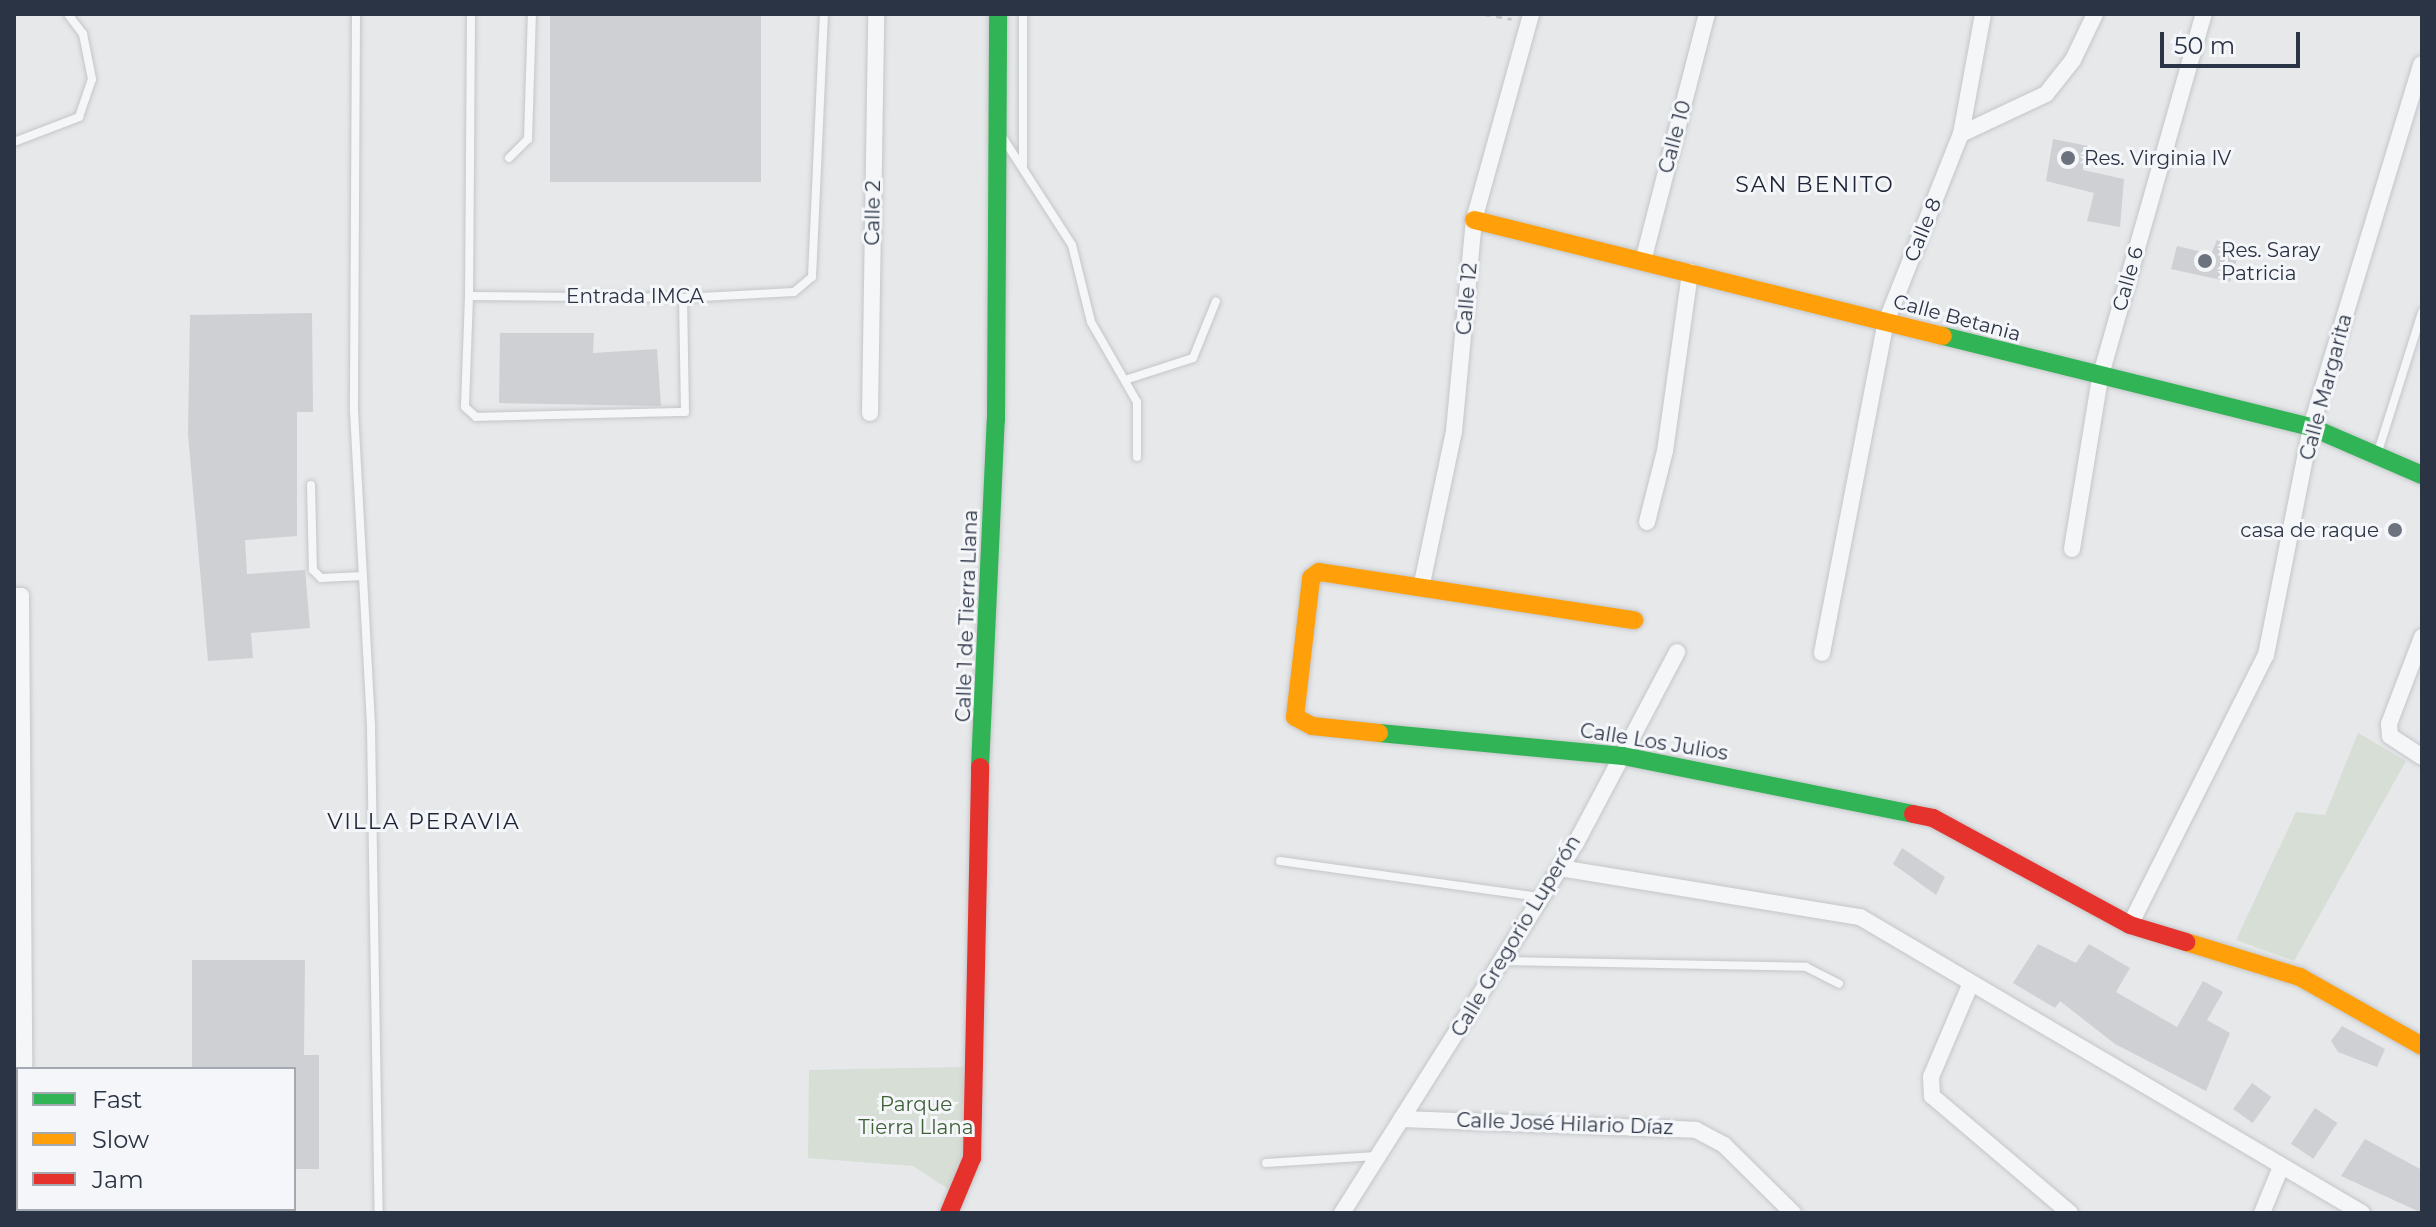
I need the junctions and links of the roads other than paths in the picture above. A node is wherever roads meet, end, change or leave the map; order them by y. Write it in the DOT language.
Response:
graph roads {
  1 [pos="68,14"];
  2 [pos="356,14"];
  3 [pos="471,14"];
  4 [pos="532,14"];
  5 [pos="824,14"];
  6 [pos="876,14"];
  7 [pos="998,14"];
  8 [pos="1023,14"];
  9 [pos="1707,14"];
  10 [pos="1983,14"];
  11 [pos="2095,14"];
  12 [pos="2204,14"];
  13 [pos="1530,18"];
  14 [pos="2421,64"];
  15 [pos="1000,134"];
  16 [pos="1961,134"];
  17 [pos="14,142"];
  18 [pos="509,158"];
  19 [pos="1023,167"];
  20 [pos="1474,220"];
  21 [pos="1643,261"];
  22 [pos="1690,272"];
  23 [pos="469,296"];
  24 [pos="683,298"];
  25 [pos="1216,301"];
  26 [pos="2422,312"];
  27 [pos="1886,322"];
  28 [pos="2100,378"];
  29 [pos="1125,380"];
  30 [pos="870,413"];
  31 [pos="2311,427"];
  32 [pos="2377,455"];
  33 [pos="1137,457"];
  34 [pos="2422,475"];
  35 [pos="311,485"];
  36 [pos="1647,522"];
  37 [pos="2072,549"];
  38 [pos="363,576"];
  39 [pos="1421,588"];
  40 [pos="18,596"];
  41 [pos="1634,620"];
  42 [pos="2422,637"];
  43 [pos="1677,652"];
  44 [pos="1822,653"];
  45 [pos="1623,756"];
  46 [pos="2422,757"];
  47 [pos="1280,861"];
  48 [pos="1560,868"];
  49 [pos="1541,897"];
  50 [pos="2130,925"];
  51 [pos="1503,961"];
  52 [pos="1971,983"];
  53 [pos="1839,984"];
  54 [pos="2422,1046"];
  55 [pos="24,1067"];
  56 [pos="1401,1119"];
  57 [pos="1376,1156"];
  58 [pos="1266,1163"];
  59 [pos="2281,1167"];
  60 [pos="379,1213"];
  61 [pos="949,1213"];
  62 [pos="1342,1213"];
  63 [pos="1793,1213"];
  64 [pos="2070,1213"];
  65 [pos="2262,1213"];
  66 [pos="2362,1213"];
  1 -- 17 [label="lane"];
  2 -- 38 [label="lane"];
  3 -- 23 [label="lane"];
  4 -- 18 [label="lane"];
  5 -- 24 [label="lane, Entrada IMCA"];
  6 -- 30 [label="street, Calle 2"];
  7 -- 15 [label="street, Calle 1 de Tierra Llana"];
  8 -- 19 [label="lane"];
  9 -- 21 [label="street, Calle 10"];
  10 -- 16 [label="street, Calle 8"];
  11 -- 16 [label="street"];
  12 -- 28 [label="street, Calle 6"];
  13 -- 20 [label="street, Calle 12"];
  14 -- 31 [label="street, Calle Margarita"];
  15 -- 19 [label="lane"];
  15 -- 61 [label="street, Calle 1 de Tierra Llana"];
  16 -- 27 [label="street, Calle 8"];
  19 -- 29 [label="lane"];
  20 -- 21 [label="street, Calle Betania"];
  20 -- 39 [label="street, Calle 12"];
  21 -- 22 [label="street, Calle Betania"];
  22 -- 27 [label="street, Calle Betania"];
  22 -- 36 [label="street"];
  23 -- 24 [label="lane, Entrada IMCA"];
  23 -- 24 [label="lane"];
  25 -- 29 [label="lane"];
  26 -- 32 [label="lane"];
  27 -- 28 [label="street, Calle Betania"];
  27 -- 44 [label="street, Calle 8"];
  28 -- 31 [label="street, Calle Betania"];
  28 -- 37 [label="street, Calle 6"];
  29 -- 33 [label="lane"];
  31 -- 32 [label="street, Calle Betania"];
  31 -- 50 [label="street, Calle Margarita"];
  32 -- 34 [label="street, Calle Betania"];
  35 -- 38 [label="lane"];
  38 -- 60 [label="lane"];
  39 -- 41 [label="street, Calle Los Julios"];
  39 -- 45 [label="street, Calle Los Julios"];
  40 -- 55 [label="street"];
  42 -- 46 [label="street"];
  43 -- 45 [label="street, Calle Gregorio Luperón"];
  45 -- 48 [label="street, Calle Gregorio Luperón"];
  45 -- 50 [label="street, Calle Los Julios"];
  47 -- 49 [label="lane"];
  48 -- 49 [label="street, Calle Gregorio Luperón"];
  48 -- 52 [label="street"];
  49 -- 51 [label="street, Calle Gregorio Luperón"];
  50 -- 54 [label="street, Calle Los Julios"];
  51 -- 53 [label="lane"];
  51 -- 56 [label="street, Calle Gregorio Luperón"];
  52 -- 59 [label="street"];
  52 -- 64 [label="street"];
  56 -- 57 [label="street, Calle Gregorio Luperón"];
  56 -- 63 [label="street, Calle José Hilario Díaz"];
  57 -- 58 [label="lane"];
  57 -- 62 [label="street, Calle Gregorio Luperón"];
  59 -- 65 [label="street"];
  59 -- 66 [label="street"];
}
